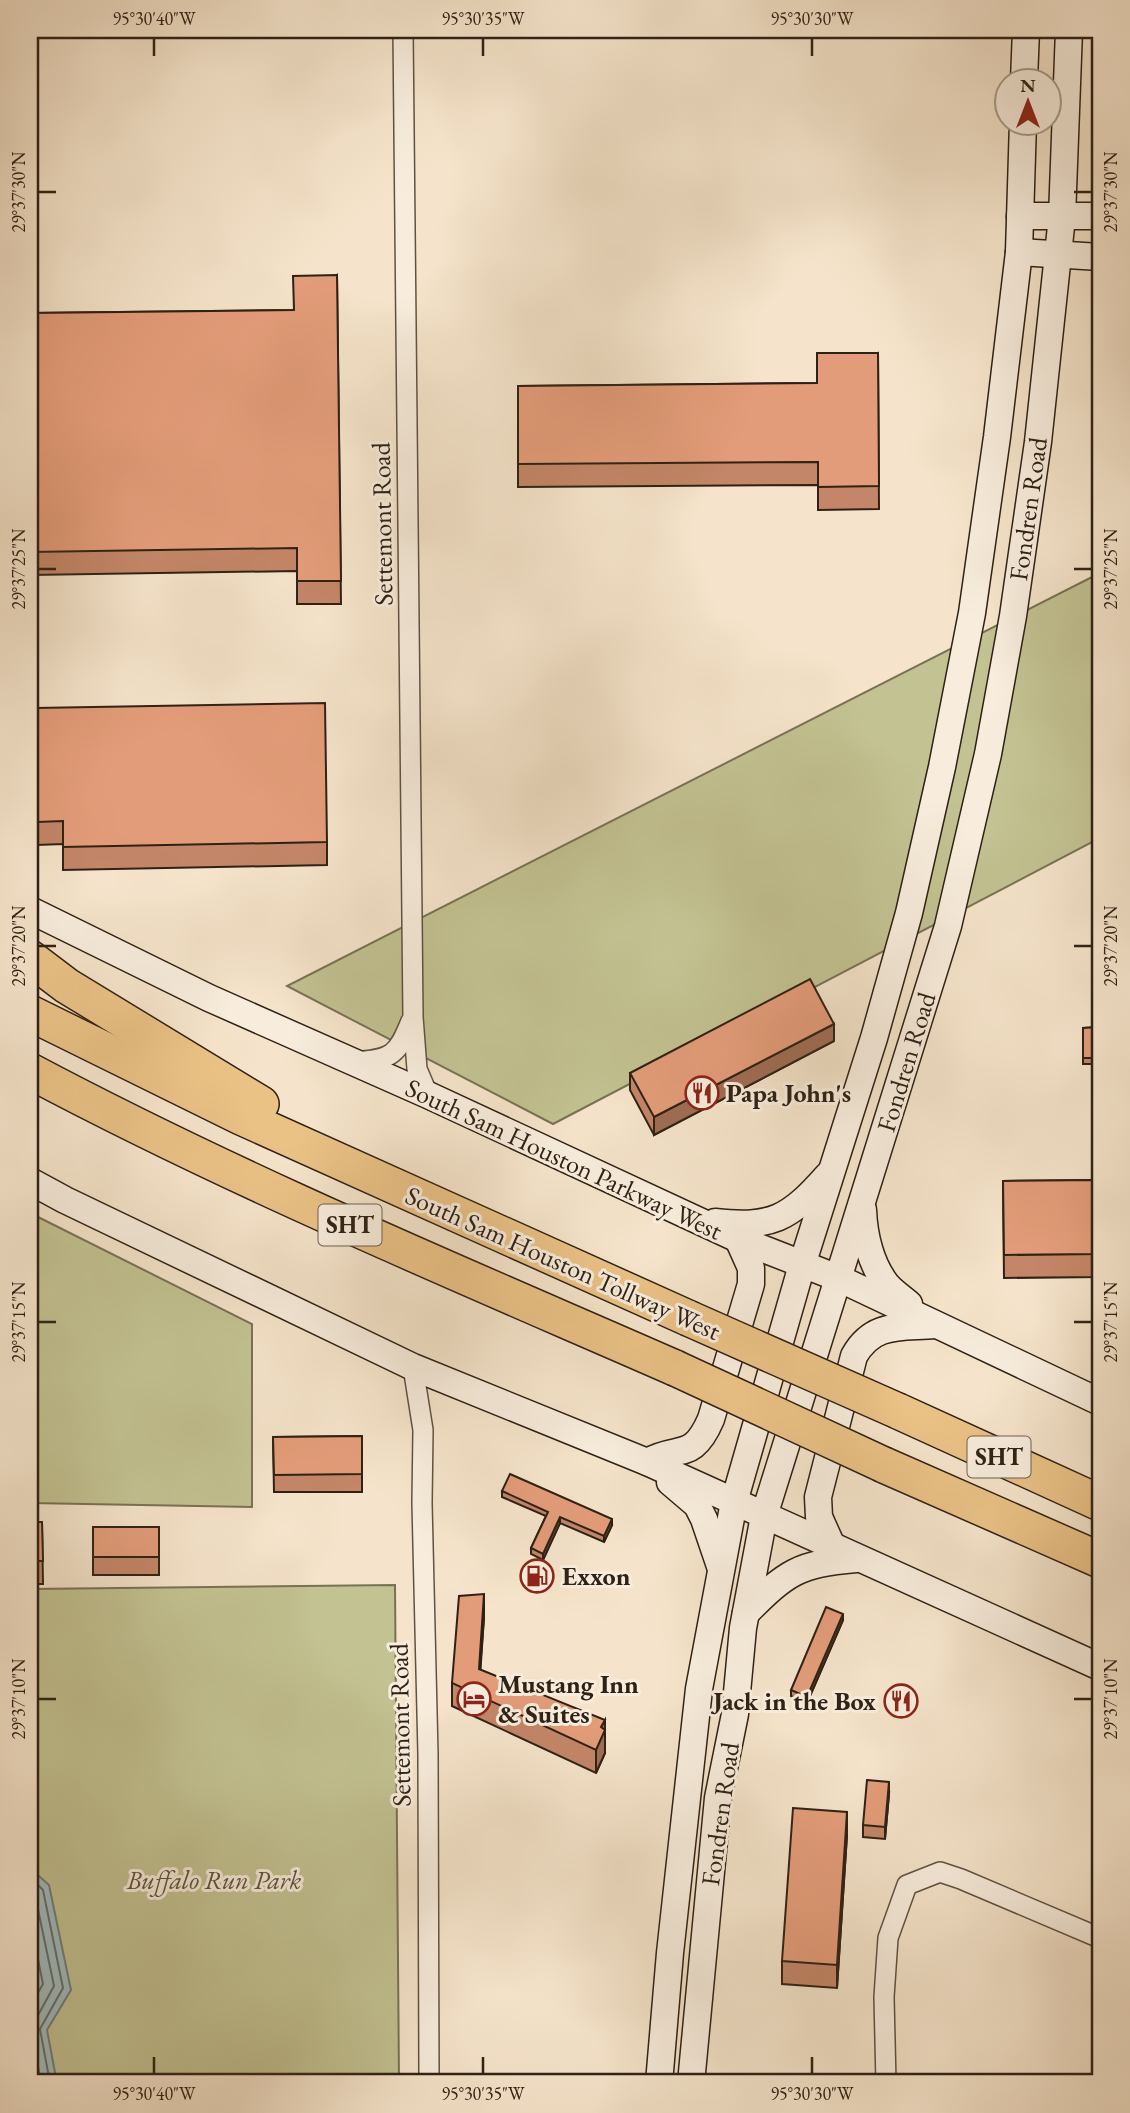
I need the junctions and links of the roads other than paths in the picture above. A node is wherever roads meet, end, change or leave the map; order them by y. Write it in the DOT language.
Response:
graph roads {
  1 [pos="403,30"];
  2 [pos="1026,30"];
  3 [pos="1069,30"];
  4 [pos="1025,66"];
  5 [pos="1023,136"];
  6 [pos="1020,216"];
  7 [pos="1100,216"];
  8 [pos="1062,217"];
  9 [pos="1018,253"];
  10 [pos="1059,254"];
  11 [pos="1100,257"];
  12 [pos="979,565"];
  13 [pos="1019,573"];
  14 [pos="30,910"];
  15 [pos="909,913"];
  16 [pos="948,926"];
  17 [pos="30,958"];
  18 [pos="30,1013"];
  19 [pos="413,1017"];
  20 [pos="353,1062"];
  21 [pos="30,1072"];
  22 [pos="428,1095"];
  23 [pos="832,1169"];
  24 [pos="30,1181"];
  25 [pos="423,1201"];
  26 [pos="862,1203"];
  27 [pos="698,1220"];
  28 [pos="737,1239"];
  29 [pos="802,1265"];
  30 [pos="838,1278"];
  31 [pos="935,1325"];
  32 [pos="413,1367"];
  33 [pos="1100,1402"];
  34 [pos="647,1462"];
  35 [pos="734,1502"];
  36 [pos="1100,1503"];
  37 [pos="764,1516"];
  38 [pos="1022,1525"];
  39 [pos="832,1546"];
  40 [pos="859,1559"];
  41 [pos="1100,1560"];
  42 [pos="721,1570"];
  43 [pos="1100,1574"];
  44 [pos="746,1613"];
  45 [pos="1100,1667"];
  46 [pos="686,1794"];
  47 [pos="718,1798"];
  48 [pos="1100,1938"];
  49 [pos="429,2083"];
  50 [pos="659,2083"];
  51 [pos="691,2083"];
  52 [pos="886,2083"];
  1 -- 19 [label="street, Settemont Road"];
  2 -- 4 [label="main road"];
  3 -- 8 [label="main road, Fondren Road"];
  5 -- 6 [label="main road, Fondren Road"];
  6 -- 8 [label="main road"];
  6 -- 9 [label="main road, Fondren Road"];
  7 -- 8 [label="main road"];
  8 -- 10 [label="main road, Fondren Road"];
  9 -- 10 [label="main road"];
  9 -- 12 [label="main road, Fondren Road"];
  10 -- 11 [label="main road"];
  10 -- 13 [label="main road, Fondren Road"];
  12 -- 13 [label="main road"];
  12 -- 15 [label="main road, Fondren Road"];
  13 -- 16 [label="main road, Fondren Road"];
  14 -- 20 [label="main road, South Sam Houston Parkway West"];
  15 -- 16 [label="main road"];
  15 -- 23 [label="main road, Fondren Road"];
  16 -- 26 [label="main road, Fondren Road"];
  17 -- 25 [label="highway"];
  18 -- 25 [label="highway, South Sam Houston Tollway West / SHT"];
  19 -- 20 [label="street, Settemont Road"];
  19 -- 22 [label="street, Settemont Road"];
  20 -- 22 [label="main road, South Sam Houston Parkway West"];
  21 -- 38 [label="highway, South Sam Houston Tollway West / SHT, bridge"];
  22 -- 27 [label="main road, South Sam Houston Parkway West"];
  23 -- 27 [label="main road"];
  23 -- 29 [label="main road, Fondren Road"];
  24 -- 32 [label="main road"];
  25 -- 36 [label="highway, South Sam Houston Tollway West / SHT, bridge"];
  26 -- 30 [label="main road, Fondren Road"];
  26 -- 31 [label="main road"];
  27 -- 28 [label="main road, South Sam Houston Parkway West"];
  28 -- 29 [label="main road, South Sam Houston Parkway West"];
  28 -- 34 [label="main road"];
  29 -- 30 [label="main road, South Sam Houston Parkway West"];
  29 -- 35 [label="main road, Fondren Road"];
  30 -- 31 [label="main road, South Sam Houston Parkway West"];
  30 -- 37 [label="main road, Fondren Road"];
  31 -- 33 [label="main road, South Sam Houston Parkway West"];
  31 -- 39 [label="main road"];
  32 -- 34 [label="main road"];
  32 -- 49 [label="street, Settemont Road"];
  34 -- 35 [label="main road"];
  34 -- 42 [label="main road"];
  35 -- 37 [label="main road"];
  35 -- 42 [label="main road, Fondren Road"];
  37 -- 39 [label="main road"];
  37 -- 44 [label="main road, Fondren Road"];
  38 -- 41 [label="highway, South Sam Houston Tollway West / SHT"];
  38 -- 43 [label="highway"];
  39 -- 40 [label="main road"];
  40 -- 44 [label="main road"];
  40 -- 45 [label="main road"];
  42 -- 46 [label="main road, Fondren Road"];
  44 -- 47 [label="main road, Fondren Road"];
  46 -- 47 [label="main road"];
  46 -- 50 [label="main road, Fondren Road"];
  47 -- 51 [label="main road, Fondren Road"];
  48 -- 52 [label="street"];
}
